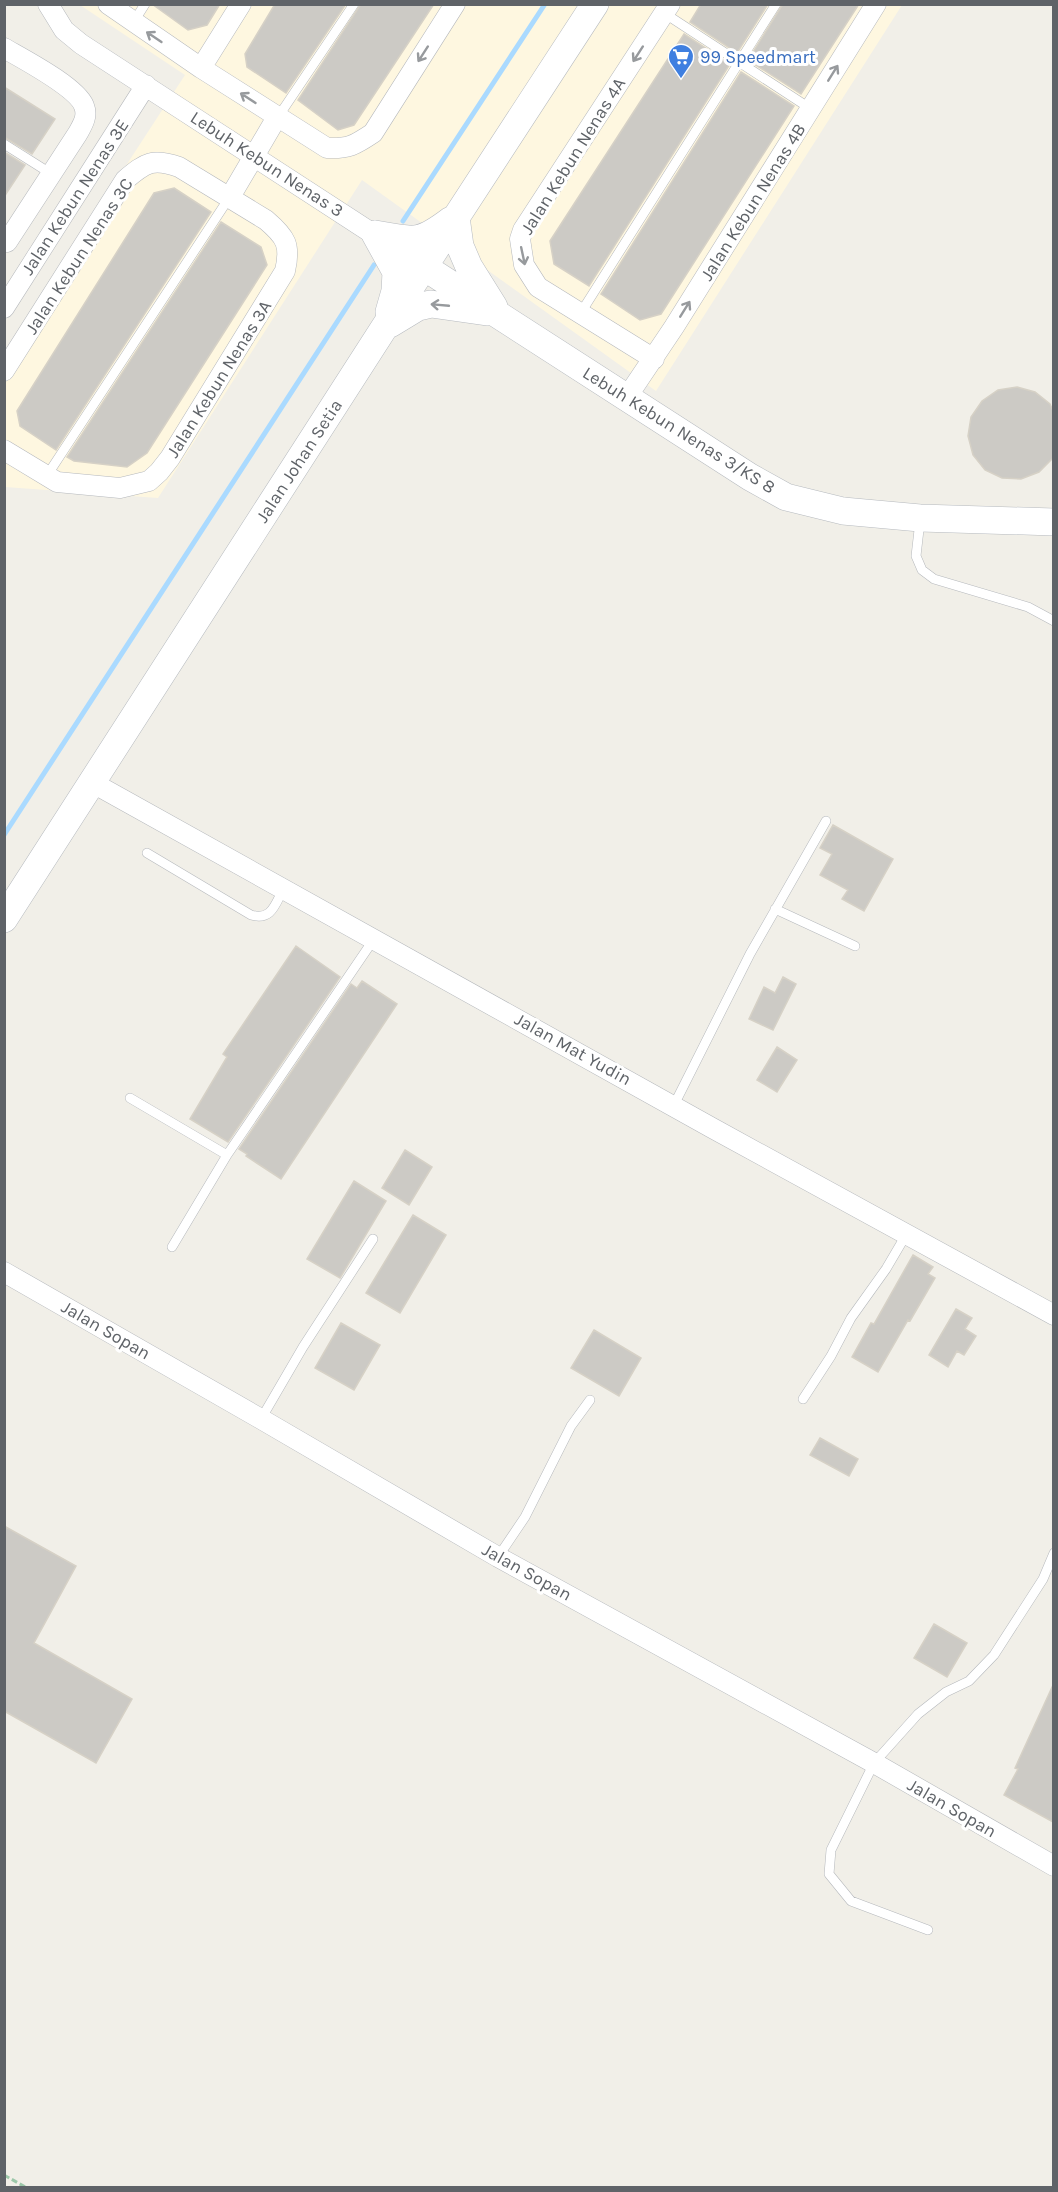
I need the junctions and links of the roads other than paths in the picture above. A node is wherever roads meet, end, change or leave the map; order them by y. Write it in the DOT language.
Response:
graph roads {
  1 [pos="48,4"];
  2 [pos="108,4"];
  3 [pos="145,4"];
  4 [pos="241,4"];
  5 [pos="354,4"];
  6 [pos="455,4"];
  7 [pos="595,4"];
  8 [pos="776,4"];
  9 [pos="876,4"];
  10 [pos="667,9"];
  11 [pos="133,22"];
  12 [pos="4,48"];
  13 [pos="739,63"];
  14 [pos="201,68"];
  15 [pos="146,86"];
  16 [pos="811,110"];
  17 [pos="278,117"];
  18 [pos="4,144"];
  19 [pos="255,156"];
  20 [pos="50,173"];
  21 [pos="230,197"];
  22 [pos="456,217"];
  23 [pos="375,234"];
  24 [pos="6,241"];
  25 [pos="35,259"];
  26 [pos="424,267"];
  27 [pos="4,308"];
  28 [pos="497,314"];
  29 [pos="580,314"];
  30 [pos="384,328"];
  31 [pos="654,359"];
  32 [pos="4,371"];
  33 [pos="627,397"];
  34 [pos="4,450"];
  35 [pos="46,477"];
  36 [pos="920,518"];
  37 [pos="1053,522"];
  38 [pos="1053,621"];
  39 [pos="93,783"];
  40 [pos="826,821"];
  41 [pos="147,853"];
  42 [pos="284,888"];
  43 [pos="775,909"];
  44 [pos="4,919"];
  45 [pos="374,939"];
  46 [pos="855,946"];
  47 [pos="130,1098"];
  48 [pos="674,1105"];
  49 [pos="226,1155"];
  50 [pos="906,1235"];
  51 [pos="373,1239"];
  52 [pos="172,1247"];
  53 [pos="4,1272"];
  54 [pos="1053,1315"];
  55 [pos="803,1399"];
  56 [pos="590,1400"];
  57 [pos="261,1419"];
  58 [pos="1053,1553"];
  59 [pos="498,1557"];
  60 [pos="874,1763"];
  61 [pos="1053,1866"];
  62 [pos="928,1930"];
  1 -- 15 [label="street, Lebuh Kebun Nenas 3"];
  2 -- 11 [label="street"];
  3 -- 11 [label="lane"];
  4 -- 14 [label="street"];
  5 -- 17 [label="lane"];
  6 -- 17 [label="street, one-way"];
  7 -- 22 [label="main road, Jalan Johan Setia"];
  8 -- 13 [label="lane"];
  16 -- 9 [label="street, Jalan Kebun Nenas 4B, one-way"];
  10 -- 13 [label="lane"];
  10 -- 29 [label="street, Jalan Kebun Nenas 4A, one-way"];
  14 -- 11 [label="street, one-way"];
  12 -- 20 [label="street"];
  13 -- 16 [label="lane"];
  13 -- 29 [label="lane"];
  17 -- 14 [label="street, one-way"];
  15 -- 19 [label="street, Lebuh Kebun Nenas 3"];
  15 -- 25 [label="street, Jalan Kebun Nenas 3E"];
  31 -- 16 [label="street, Jalan Kebun Nenas 4B, one-way"];
  17 -- 19 [label="street"];
  18 -- 20 [label="lane"];
  19 -- 21 [label="street"];
  19 -- 23 [label="street, Lebuh Kebun Nenas 3"];
  20 -- 24 [label="street"];
  21 -- 32 [label="street, Jalan Kebun Nenas 3C"];
  21 -- 35 [label="lane"];
  21 -- 35 [label="street, Jalan Kebun Nenas 3A"];
  22 -- 23 [label="main road"];
  22 -- 26 [label="main road, Jalan Johan Setia"];
  22 -- 28 [label="main road"];
  23 -- 26 [label="street, Lebuh Kebun Nenas 3"];
  23 -- 30 [label="main road"];
  24 -- 25 [label="street"];
  25 -- 27 [label="street, Jalan Kebun Nenas 3E"];
  26 -- 28 [label="main road, Lebuh Kebun Nenas 3"];
  26 -- 30 [label="main road, Jalan Johan Setia"];
  28 -- 30 [label="main road, one-way"];
  28 -- 33 [label="main road, Lebuh Kebun Nenas 3/KS 8"];
  29 -- 31 [label="street, Jalan Kebun Nenas 4A"];
  30 -- 39 [label="main road, Jalan Johan Setia"];
  31 -- 33 [label="street, Jalan Kebun Nenas 4B"];
  33 -- 36 [label="main road, Lebuh Kebun Nenas 3/KS 8"];
  34 -- 35 [label="street"];
  36 -- 37 [label="main road, Lebuh Kebun Nenas 3/KS 8"];
  36 -- 38 [label="lane"];
  39 -- 42 [label="street, Jalan Mat Yudin"];
  39 -- 44 [label="main road, Jalan Johan Setia"];
  40 -- 43 [label="lane"];
  41 -- 42 [label="lane"];
  42 -- 45 [label="street, Jalan Mat Yudin"];
  43 -- 46 [label="lane"];
  43 -- 48 [label="lane"];
  45 -- 48 [label="street, Jalan Mat Yudin"];
  45 -- 49 [label="lane"];
  47 -- 49 [label="lane"];
  48 -- 50 [label="street, Jalan Mat Yudin"];
  49 -- 52 [label="lane"];
  50 -- 54 [label="street, Jalan Mat Yudin"];
  50 -- 55 [label="lane"];
  51 -- 57 [label="lane"];
  53 -- 57 [label="street, Jalan Sopan"];
  56 -- 59 [label="lane"];
  57 -- 59 [label="street, Jalan Sopan"];
  58 -- 60 [label="lane"];
  59 -- 60 [label="street, Jalan Sopan"];
  60 -- 61 [label="street, Jalan Sopan"];
  60 -- 62 [label="lane"];
}
